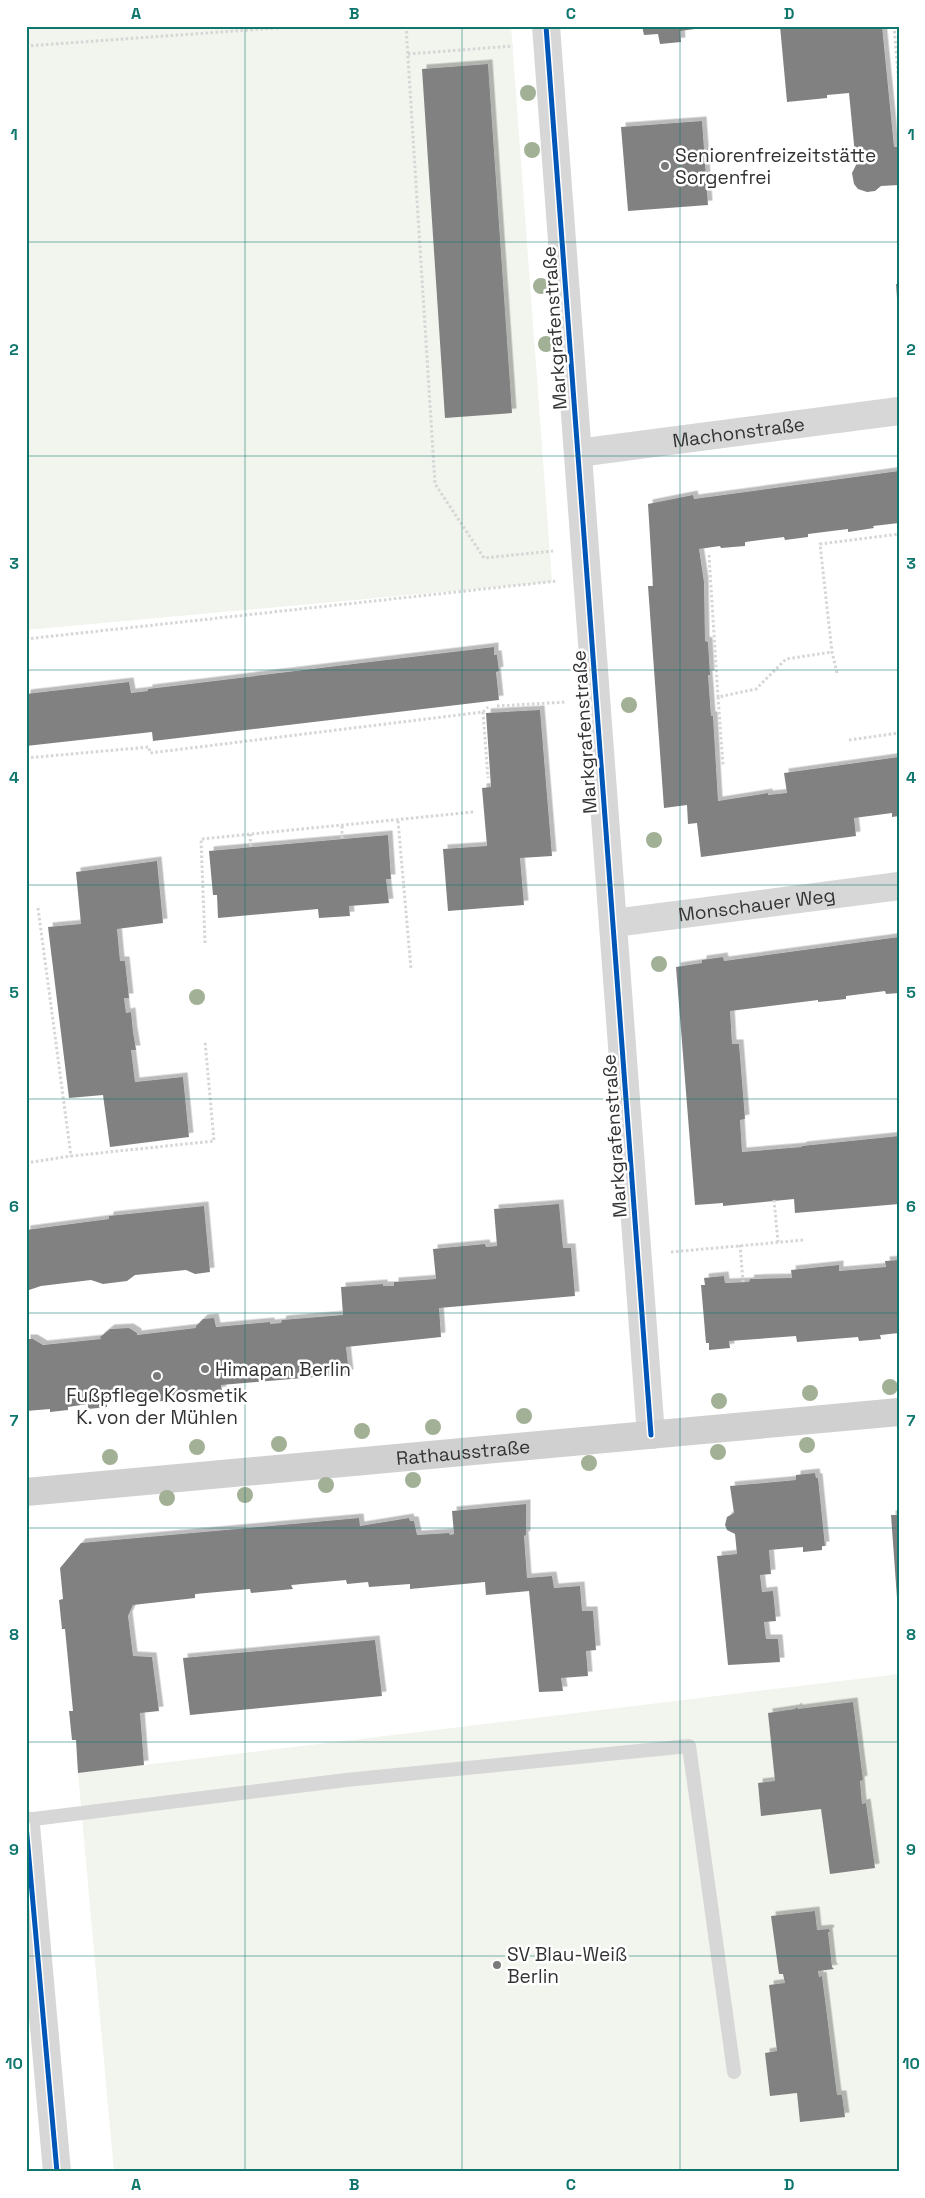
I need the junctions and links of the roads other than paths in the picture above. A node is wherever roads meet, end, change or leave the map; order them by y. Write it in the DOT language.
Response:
graph roads {
  1 [pos="546,26"];
  2 [pos="899,411"];
  3 [pos="578,453"];
  4 [pos="899,886"];
  5 [pos="614,923"];
  6 [pos="899,1412"];
  7 [pos="652,1435"];
  8 [pos="26,1492"];
  9 [pos="26,1820"];
  10 [pos="26,1825"];
  11 [pos="734,2072"];
  12 [pos="57,2172"];
  1 -- 3 [label="street, Markgrafenstraße"];
  2 -- 3 [label="street, Machonstraße"];
  3 -- 5 [label="street, Markgrafenstraße"];
  4 -- 5 [label="street, Monschauer Weg"];
  5 -- 7 [label="street, Markgrafenstraße"];
  6 -- 7 [label="main road, Rathausstraße"];
  7 -- 8 [label="main road, Rathausstraße"];
  9 -- 11 [label="lane"];
  10 -- 12 [label="street"];
}
